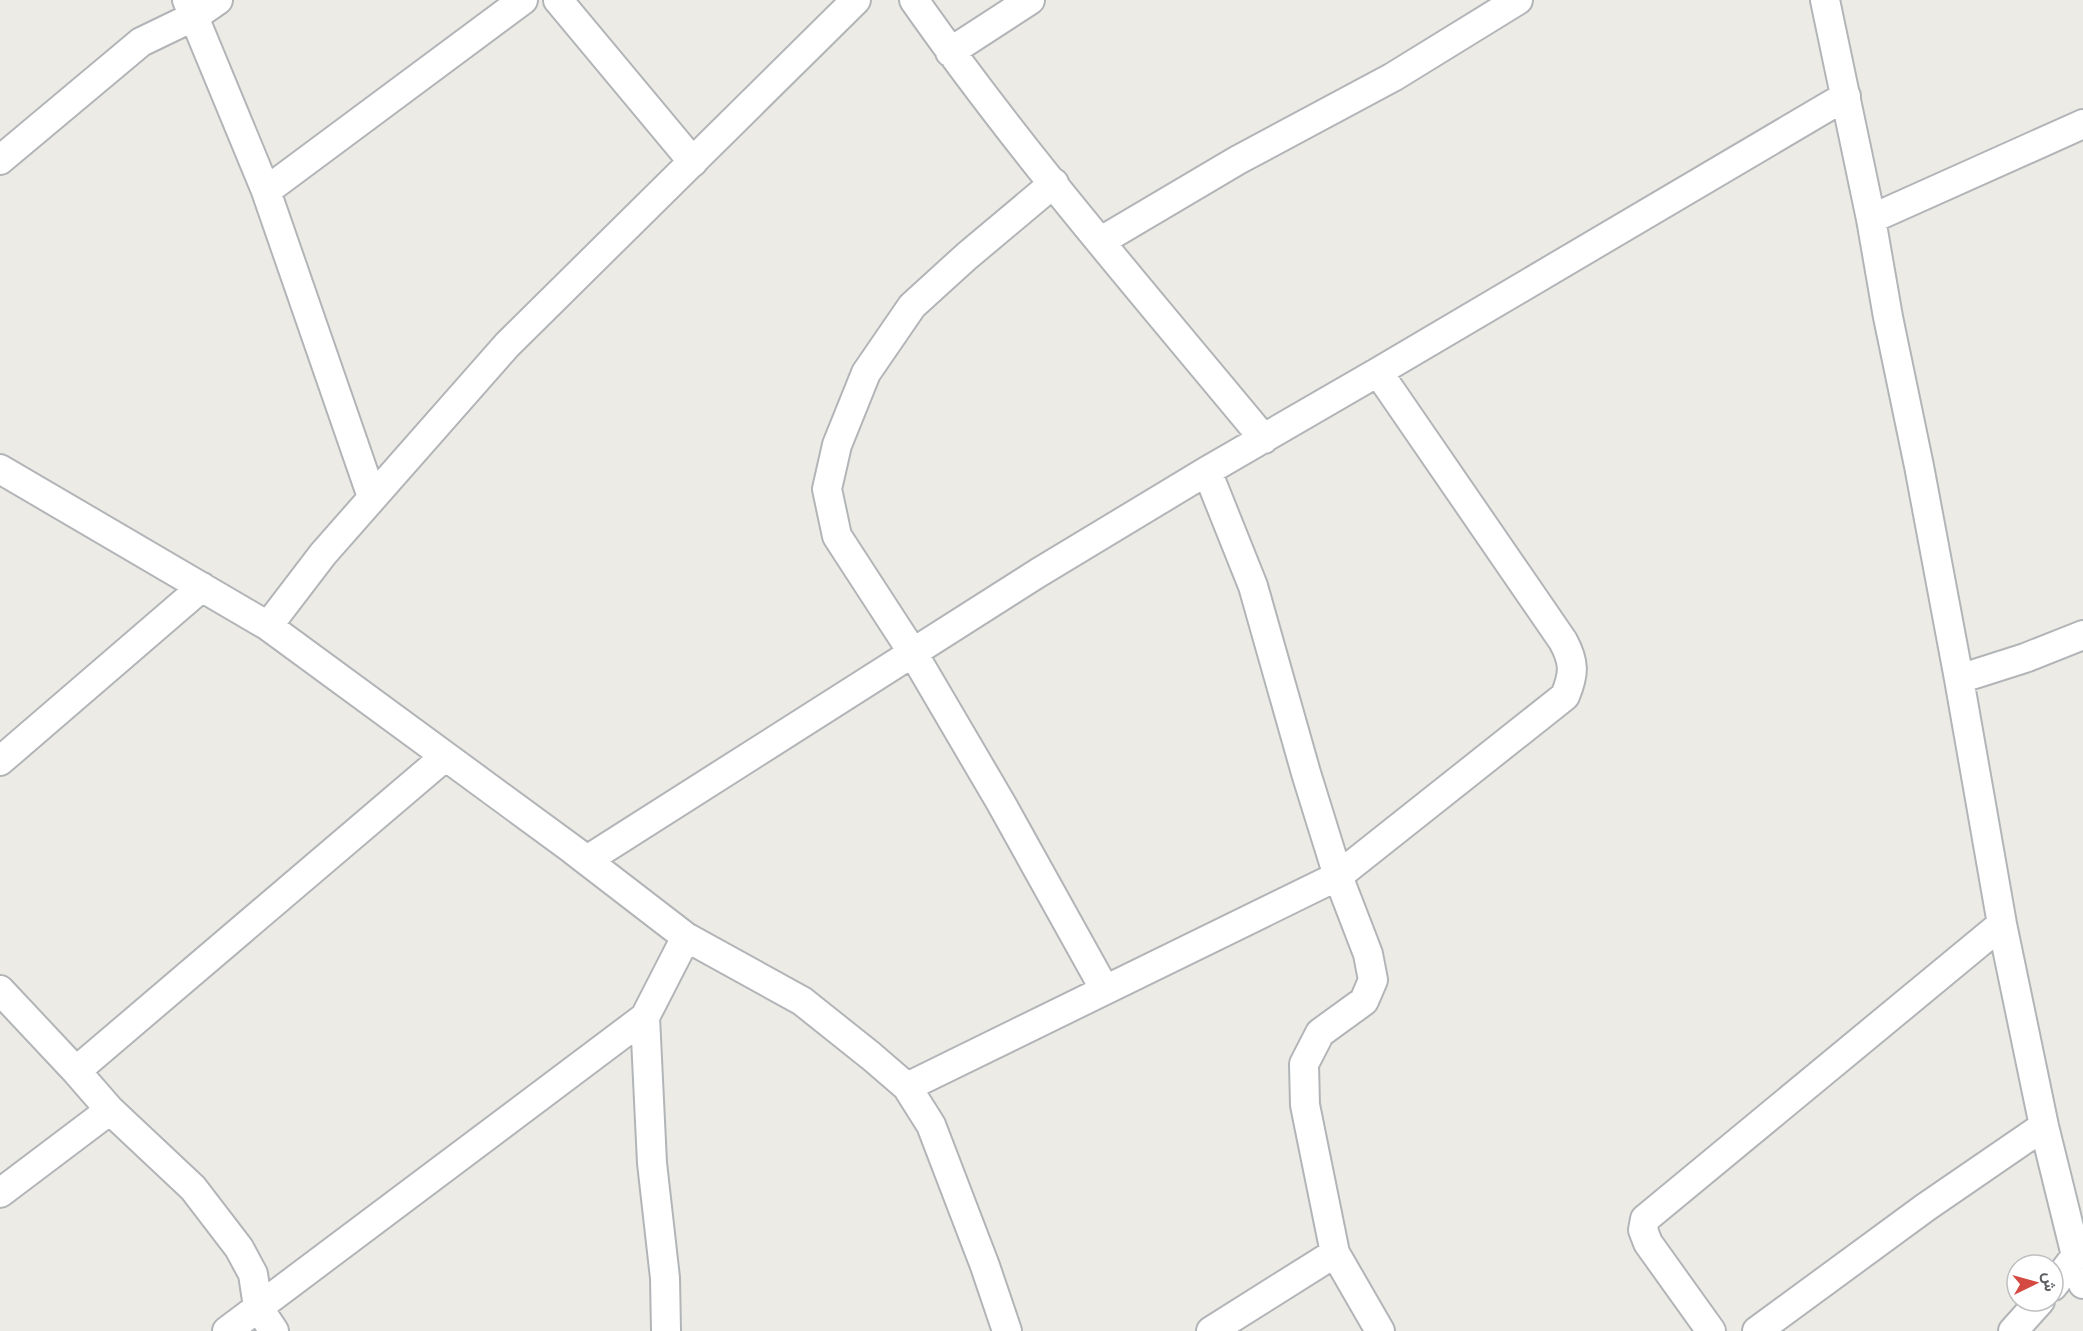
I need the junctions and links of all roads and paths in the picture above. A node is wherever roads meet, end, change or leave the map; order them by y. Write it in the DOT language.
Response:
graph roads {
  1 [pos="218,0"];
  2 [pos="523,0"];
  3 [pos="558,0"];
  4 [pos="856,0"];
  5 [pos="914,0"];
  6 [pos="1030,0"];
  7 [pos="1518,0"];
  8 [pos="1826,0"];
  9 [pos="191,8"];
  10 [pos="950,52"];
  11 [pos="1846,96"];
  12 [pos="2083,124"];
  13 [pos="0,160"];
  14 [pos="693,162"];
  15 [pos="1054,183"];
  16 [pos="266,191"];
  17 [pos="1871,219"];
  18 [pos="1101,241"];
  19 [pos="1378,372"];
  20 [pos="1264,439"];
  21 [pos="0,469"];
  22 [pos="1207,471"];
  23 [pos="372,497"];
  24 [pos="202,587"];
  25 [pos="268,626"];
  26 [pos="2083,635"];
  27 [pos="913,653"];
  28 [pos="1959,679"];
  29 [pos="441,760"];
  30 [pos="0,761"];
  31 [pos="587,860"];
  32 [pos="1338,876"];
  33 [pos="2002,924"];
  34 [pos="686,937"];
  35 [pos="0,990"];
  36 [pos="1106,990"];
  37 [pos="645,1017"];
  38 [pos="76,1071"];
  39 [pos="907,1087"];
  40 [pos="110,1110"];
  41 [pos="2044,1126"];
  42 [pos="0,1193"];
  43 [pos="1335,1253"];
  44 [pos="2079,1254"];
  45 [pos="2065,1271"];
  46 [pos="2083,1284"];
  47 [pos="258,1306"];
  48 [pos="2029,1313"];
  49 [pos="1213,1330"];
  50 [pos="227,1331"];
  51 [pos="274,1331"];
  52 [pos="666,1331"];
  53 [pos="1007,1331"];
  54 [pos="1380,1331"];
  55 [pos="1711,1331"];
  56 [pos="1757,1331"];
  57 [pos="2013,1331"];
  1 -- 9 [label="street"];
  2 -- 16 [label="street"];
  3 -- 14 [label="street"];
  4 -- 14 [label="street"];
  5 -- 10 [label="street"];
  6 -- 10 [label="street"];
  7 -- 18 [label="street"];
  8 -- 11 [label="street"];
  9 -- 13 [label="street"];
  9 -- 16 [label="street"];
  10 -- 15 [label="street"];
  11 -- 17 [label="street"];
  11 -- 19 [label="street"];
  12 -- 17 [label="street"];
  14 -- 23 [label="street"];
  15 -- 18 [label="street"];
  15 -- 27 [label="street"];
  16 -- 23 [label="street"];
  17 -- 28 [label="street"];
  18 -- 20 [label="street"];
  19 -- 20 [label="street"];
  19 -- 32 [label="street"];
  20 -- 22 [label="street"];
  21 -- 24 [label="street"];
  22 -- 27 [label="street"];
  22 -- 32 [label="street"];
  23 -- 25 [label="street"];
  24 -- 25 [label="street"];
  24 -- 30 [label="street"];
  25 -- 29 [label="street"];
  25 -- 31 [label="street"];
  26 -- 28 [label="street"];
  27 -- 31 [label="street"];
  27 -- 36 [label="street"];
  28 -- 33 [label="street"];
  29 -- 31 [label="street"];
  29 -- 38 [label="street"];
  31 -- 34 [label="street"];
  32 -- 36 [label="street"];
  32 -- 43 [label="street"];
  33 -- 41 [label="street"];
  33 -- 55 [label="street"];
  34 -- 37 [label="street"];
  34 -- 39 [label="street"];
  35 -- 38 [label="street"];
  36 -- 39 [label="street"];
  37 -- 47 [label="street"];
  37 -- 52 [label="street"];
  38 -- 40 [label="street"];
  39 -- 53 [label="street"];
  40 -- 42 [label="street"];
  40 -- 47 [label="street"];
  41 -- 44 [label="street"];
  41 -- 56 [label="street"];
  43 -- 49 [label="street"];
  43 -- 54 [label="street"];
  44 -- 45 [label="street"];
  44 -- 46 [label="street"];
  47 -- 50 [label="street"];
  47 -- 51 [label="street"];
  48 -- 57 [label="street"];
}
